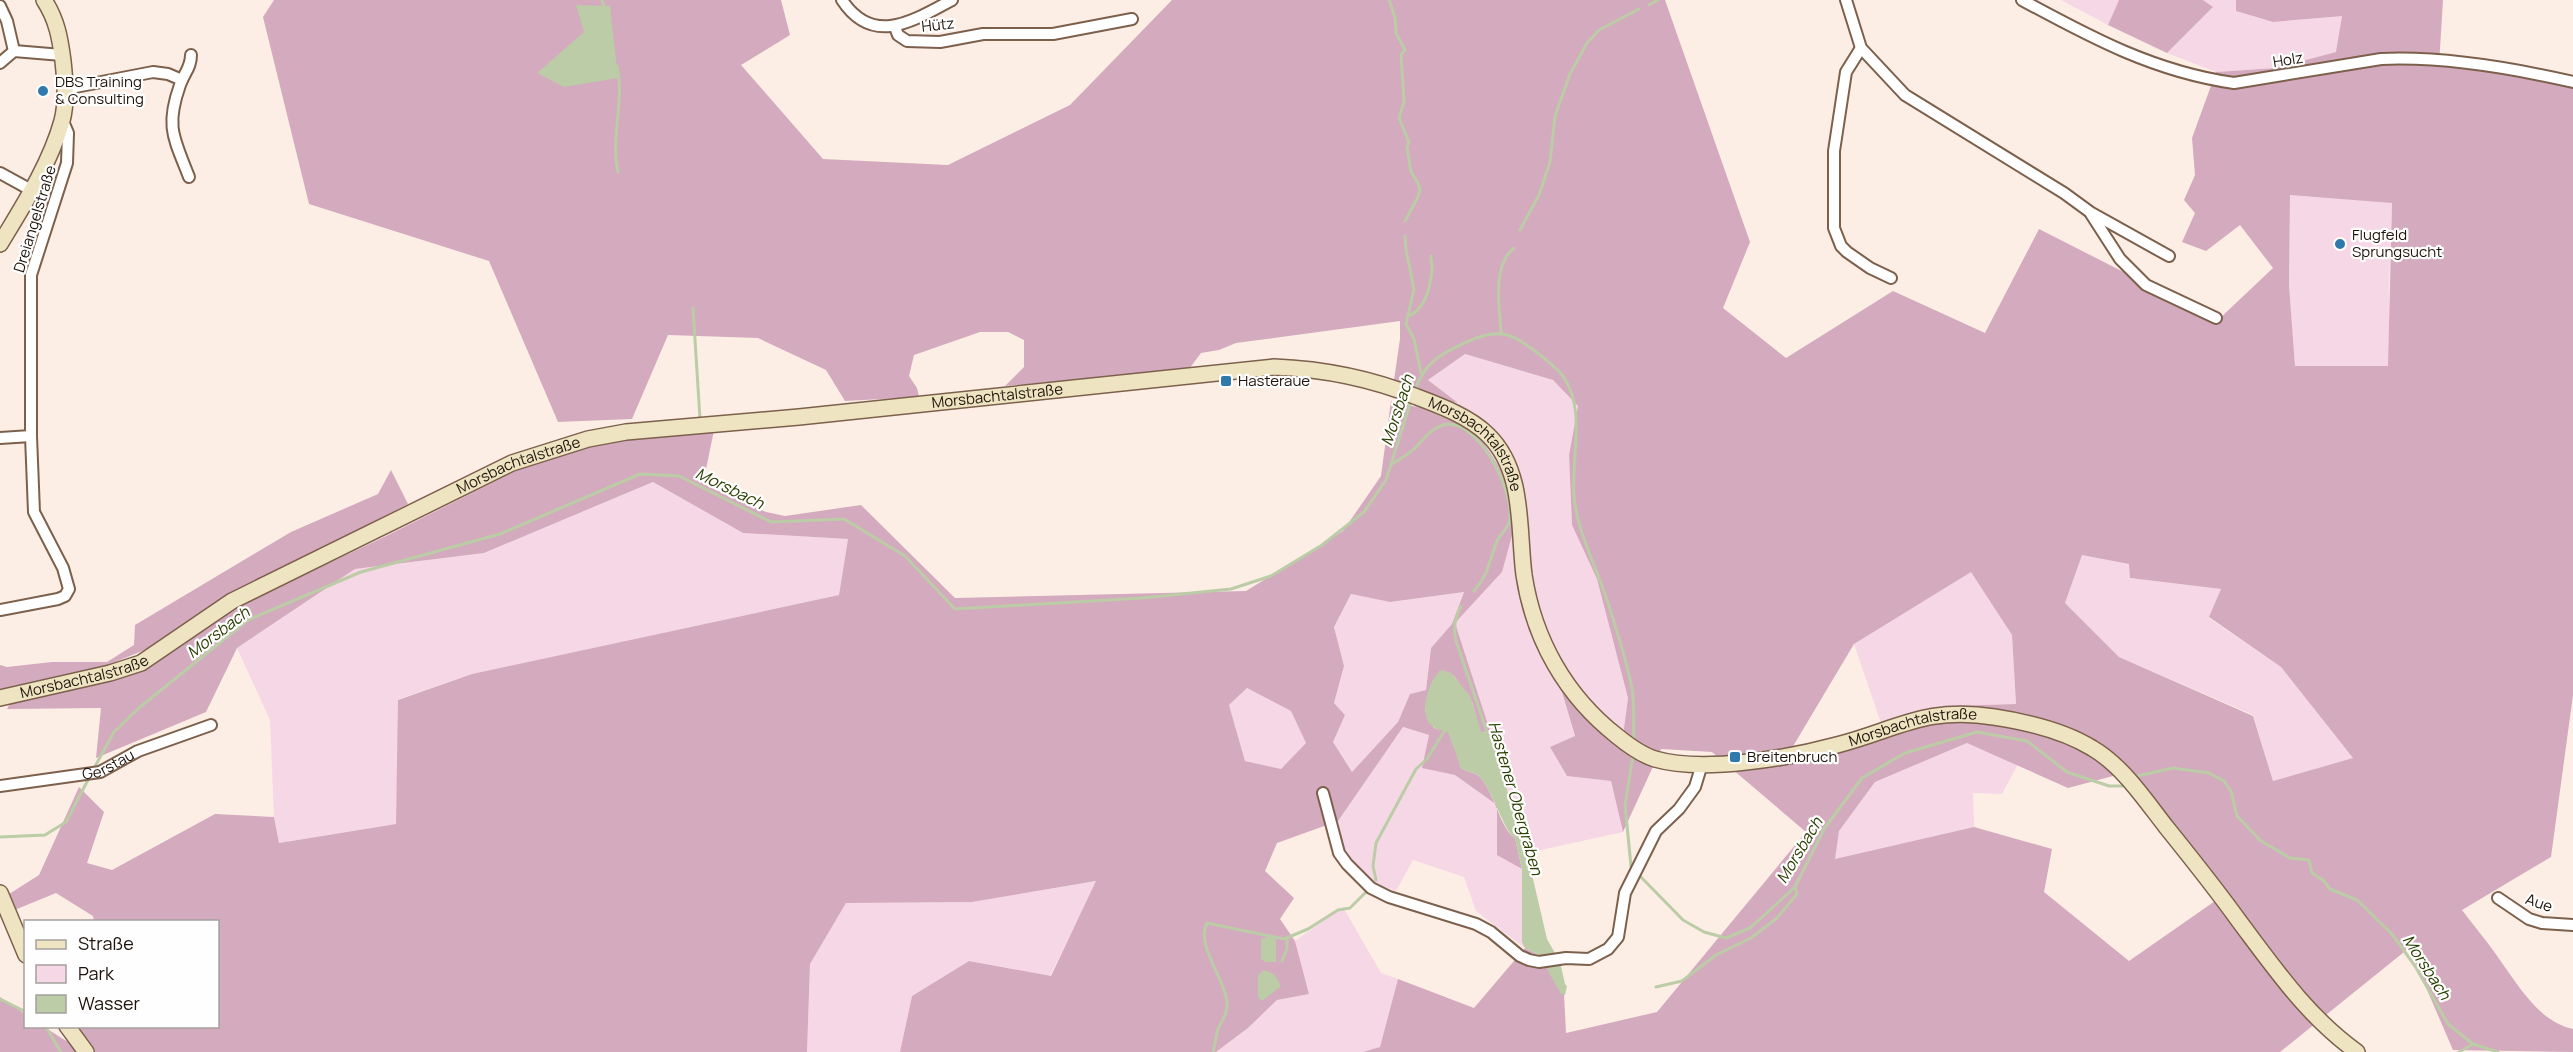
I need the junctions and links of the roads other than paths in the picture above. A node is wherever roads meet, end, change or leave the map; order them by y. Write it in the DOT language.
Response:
graph roads {
  1 [pos="842,0"];
  2 [pos="952,0"];
  3 [pos="1846,0"];
  4 [pos="2022,0"];
  5 [pos="49,3"];
  6 [pos="0,6"];
  7 [pos="1132,19"];
  8 [pos="896,27"];
  9 [pos="1861,48"];
  10 [pos="14,51"];
  11 [pos="62,55"];
  12 [pos="191,55"];
  13 [pos="0,63"];
  14 [pos="182,80"];
  15 [pos="2573,82"];
  16 [pos="65,89"];
  17 [pos="62,119"];
  18 [pos="0,173"];
  19 [pos="189,177"];
  20 [pos="31,190"];
  21 [pos="2090,212"];
  22 [pos="0,244"];
  23 [pos="2169,256"];
  24 [pos="1891,278"];
  25 [pos="2216,318"];
  26 [pos="30,436"];
  27 [pos="0,438"];
  28 [pos="0,610"];
  29 [pos="0,698"];
  30 [pos="211,725"];
  31 [pos="1702,764"];
  32 [pos="0,786"];
  33 [pos="1323,794"];
  34 [pos="0,893"];
  35 [pos="2498,898"];
  36 [pos="2573,925"];
  37 [pos="24,950"];
  38 [pos="68,1028"];
  39 [pos="86,1052"];
  40 [pos="2357,1052"];
  1 -- 8 [label="street, Hütz"];
  2 -- 8 [label="street"];
  3 -- 9 [label="street"];
  4 -- 15 [label="street, Holz"];
  5 -- 11 [label="main road"];
  6 -- 10 [label="street"];
  7 -- 8 [label="street, Hütz"];
  9 -- 21 [label="street"];
  9 -- 24 [label="street"];
  10 -- 11 [label="street"];
  10 -- 13 [label="street"];
  11 -- 16 [label="main road"];
  12 -- 14 [label="street"];
  14 -- 16 [label="street"];
  14 -- 19 [label="street"];
  16 -- 17 [label="main road"];
  17 -- 20 [label="main road"];
  17 -- 26 [label="street, Dreiangelstraße"];
  18 -- 20 [label="street"];
  20 -- 22 [label="main road"];
  21 -- 23 [label="street"];
  21 -- 25 [label="street"];
  26 -- 27 [label="street"];
  26 -- 28 [label="street, Dreiangelstraße"];
  29 -- 31 [label="main road, Morsbachtalstraße"];
  30 -- 32 [label="street, Gerstau"];
  31 -- 33 [label="street"];
  31 -- 40 [label="main road, Morsbachtalstraße"];
  34 -- 37 [label="main road"];
  35 -- 36 [label="street, Aue"];
  38 -- 39 [label="main road"];
}
